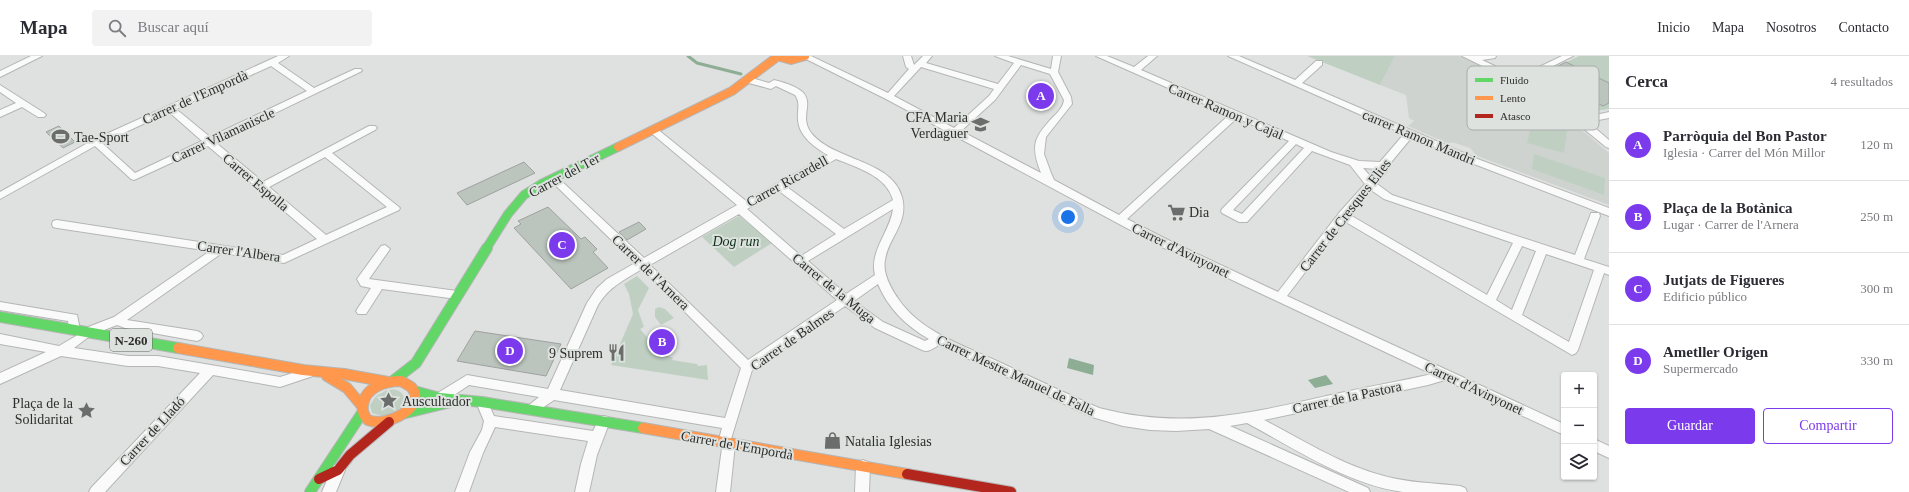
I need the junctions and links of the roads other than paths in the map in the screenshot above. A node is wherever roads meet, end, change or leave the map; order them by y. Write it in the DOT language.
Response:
graph roads {
  1 [pos="38,56"];
  2 [pos="285,56"];
  3 [pos="777,56"];
  4 [pos="804,56"];
  5 [pos="907,56"];
  6 [pos="928,56"];
  7 [pos="999,56"];
  8 [pos="1056,56"];
  9 [pos="1100,56"];
  10 [pos="1153,56"];
  11 [pos="1232,56"];
  12 [pos="1491,56"];
  13 [pos="1569,56"];
  14 [pos="1469,57"];
  15 [pos="920,60"];
  16 [pos="271,62"];
  17 [pos="1019,62"];
  18 [pos="1318,63"];
  19 [pos="1490,66"];
  20 [pos="1494,66"];
  21 [pos="1548,66"];
  22 [pos="910,70"];
  23 [pos="358,71"];
  24 [pos="1054,72"];
  25 [pos="1135,72"];
  26 [pos="0,74"];
  27 [pos="748,80"];
  28 [pos="1296,84"];
  29 [pos="0,88"];
  30 [pos="1000,88"];
  31 [pos="314,92"];
  32 [pos="889,97"];
  33 [pos="23,103"];
  34 [pos="169,108"];
  35 [pos="0,114"];
  36 [pos="41,115"];
  37 [pos="1235,115"];
  38 [pos="1609,115"];
  39 [pos="1599,117"];
  40 [pos="372,128"];
  41 [pos="653,130"];
  42 [pos="1591,130"];
  43 [pos="954,133"];
  44 [pos="1410,133"];
  45 [pos="1295,140"];
  46 [pos="96,142"];
  47 [pos="209,142"];
  48 [pos="1609,145"];
  49 [pos="1310,147"];
  50 [pos="326,154"];
  51 [pos="835,155"];
  52 [pos="1354,164"];
  53 [pos="1383,165"];
  54 [pos="553,178"];
  55 [pos="1051,184"];
  56 [pos="1371,185"];
  57 [pos="779,186"];
  58 [pos="262,187"];
  59 [pos="0,196"];
  60 [pos="898,201"];
  61 [pos="742,207"];
  62 [pos="1609,212"];
  63 [pos="1343,216"];
  64 [pos="1596,216"];
  65 [pos="1120,220"];
  66 [pos="57,224"];
  67 [pos="843,234"];
  68 [pos="325,240"];
  69 [pos="1519,240"];
  70 [pos="1542,248"];
  71 [pos="385,249"];
  72 [pos="221,250"];
  73 [pos="1578,260"];
  74 [pos="800,261"];
  75 [pos="642,263"];
  76 [pos="1605,269"];
  77 [pos="880,277"];
  78 [pos="380,285"];
  79 [pos="457,295"];
  80 [pos="1280,297"];
  81 [pos="846,301"];
  82 [pos="1490,301"];
  83 [pos="0,306"];
  84 [pos="362,311"];
  85 [pos="0,317"];
  86 [pos="1515,317"];
  87 [pos="118,320"];
  88 [pos="74,330"];
  89 [pos="87,332"];
  90 [pos="115,337"];
  91 [pos="0,339"];
  92 [pos="938,339"];
  93 [pos="180,349"];
  94 [pos="60,351"];
  95 [pos="416,363"];
  96 [pos="747,367"];
  97 [pos="209,370"];
  98 [pos="317,372"];
  99 [pos="1444,373"];
  100 [pos="0,379"];
  101 [pos="390,382"];
  102 [pos="413,389"];
  103 [pos="552,394"];
  104 [pos="440,398"];
  105 [pos="462,400"];
  106 [pos="482,402"];
  107 [pos="362,409"];
  108 [pos="532,410"];
  109 [pos="406,413"];
  110 [pos="1249,418"];
  111 [pos="490,421"];
  112 [pos="604,421"];
  113 [pos="390,422"];
  114 [pos="729,424"];
  115 [pos="1212,424"];
  116 [pos="1561,429"];
  117 [pos="596,438"];
  118 [pos="727,443"];
  119 [pos="1597,446"];
  120 [pos="1609,452"];
  121 [pos="863,466"];
  122 [pos="338,470"];
  123 [pos="319,479"];
  124 [pos="1005,491"];
  125 [pos="96,492"];
  126 [pos="310,492"];
  127 [pos="329,492"];
  128 [pos="462,492"];
  129 [pos="582,492"];
  130 [pos="722,492"];
  131 [pos="862,492"];
  132 [pos="1363,492"];
  133 [pos="1460,492"];
  1 -- 26 [label="street"];
  2 -- 16 [label="street, Carrer de l'Empordà"];
  3 -- 4 [label="main road"];
  3 -- 27 [label="main road, Carrer del Ter"];
  4 -- 32 [label="street, Carrer d'Avinyonet"];
  5 -- 22 [label="street"];
  6 -- 15 [label="street"];
  7 -- 17 [label="street"];
  8 -- 24 [label="street"];
  9 -- 25 [label="street, Carrer Ramon y Cajal"];
  10 -- 25 [label="street"];
  11 -- 28 [label="street, carrer Ramon Mandri"];
  12 -- 14 [label="street"];
  12 -- 20 [label="street"];
  13 -- 21 [label="street"];
  14 -- 19 [label="street"];
  15 -- 22 [label="street"];
  15 -- 30 [label="street"];
  16 -- 31 [label="street"];
  16 -- 34 [label="street, Carrer de l'Empordà"];
  17 -- 24 [label="street"];
  17 -- 30 [label="street"];
  18 -- 28 [label="street"];
  22 -- 32 [label="street"];
  23 -- 31 [label="street, Carrer Vilamaniscle"];
  24 -- 55 [label="street"];
  25 -- 37 [label="street, Carrer Ramon y Cajal"];
  27 -- 41 [label="main road, Carrer del Ter"];
  27 -- 51 [label="street"];
  28 -- 44 [label="street, carrer Ramon Mandri"];
  29 -- 33 [label="street"];
  30 -- 43 [label="street"];
  31 -- 47 [label="street, Carrer Vilamaniscle"];
  32 -- 43 [label="street, Carrer d'Avinyonet"];
  33 -- 35 [label="street"];
  33 -- 36 [label="street"];
  34 -- 46 [label="street, Carrer de l'Empordà"];
  34 -- 47 [label="street, Carrer Espolla"];
  37 -- 45 [label="street, Carrer Ramon y Cajal"];
  37 -- 65 [label="street"];
  38 -- 39 [label="street"];
  40 -- 50 [label="street"];
  41 -- 54 [label="main road, Carrer del Ter"];
  41 -- 61 [label="street, Carrer de la Muga"];
  42 -- 48 [label="street"];
  43 -- 55 [label="street, Carrer d'Avinyonet"];
  44 -- 53 [label="street, Carrer de Cresques Elies"];
  44 -- 62 [label="street, carrer Ramon Mandri"];
  45 -- 49 [label="street, Carrer Ramon y Cajal"];
  45 -- 49 [label="street"];
  46 -- 47 [label="street, Carrer Vilamaniscle"];
  46 -- 59 [label="street, Carrer de l'Empordà"];
  47 -- 58 [label="street, Carrer Espolla"];
  49 -- 52 [label="street, Carrer Ramon y Cajal"];
  50 -- 58 [label="street"];
  50 -- 68 [label="street, Carrer l'Albera"];
  51 -- 57 [label="street, Carrer Ricardell"];
  51 -- 60 [label="street"];
  52 -- 53 [label="street, Carrer Ramon y Cajal"];
  52 -- 56 [label="street, Carrer Ramon y Cajal"];
  53 -- 56 [label="street, Carrer de Cresques Elies"];
  54 -- 75 [label="street, Carrer de l'Arnera"];
  54 -- 79 [label="main road, Carrer del Ter"];
  55 -- 65 [label="street, Carrer d'Avinyonet"];
  56 -- 63 [label="street, Carrer de Cresques Elies"];
  56 -- 69 [label="street, Carrer Ramon y Cajal"];
  57 -- 61 [label="street, Carrer Ricardell"];
  57 -- 67 [label="street"];
  58 -- 68 [label="street, Carrer Espolla"];
  60 -- 67 [label="street"];
  60 -- 77 [label="street, Carrer Mestre Manuel de Falla"];
  61 -- 74 [label="street, Carrer de la Muga"];
  61 -- 75 [label="street, Carrer Ricardell"];
  63 -- 80 [label="street, Carrer de Cresques Elies"];
  63 -- 82 [label="street"];
  64 -- 73 [label="street"];
  65 -- 80 [label="street, Carrer d'Avinyonet"];
  66 -- 72 [label="street, Carrer l'Albera"];
  67 -- 74 [label="street"];
  68 -- 72 [label="street, Carrer l'Albera"];
  69 -- 70 [label="street, Carrer Ramon y Cajal"];
  69 -- 82 [label="street"];
  70 -- 73 [label="street, Carrer Ramon y Cajal"];
  70 -- 86 [label="street"];
  71 -- 78 [label="street"];
  72 -- 87 [label="street"];
  73 -- 76 [label="street, Carrer Ramon y Cajal"];
  74 -- 81 [label="street, Carrer de la Muga"];
  75 -- 96 [label="street, Carrer de l'Arnera"];
  75 -- 103 [label="street, Carrer Ricardell"];
  76 -- 86 [label="street"];
  77 -- 81 [label="street, Carrer de Balmes"];
  77 -- 92 [label="street, Carrer Mestre Manuel de Falla"];
  78 -- 79 [label="street"];
  78 -- 84 [label="street"];
  79 -- 95 [label="main road, Carrer del Ter"];
  80 -- 99 [label="street, Carrer d'Avinyonet"];
  81 -- 92 [label="street, Carrer de la Muga"];
  81 -- 96 [label="street, Carrer de Balmes"];
  82 -- 86 [label="street"];
  83 -- 88 [label="street"];
  85 -- 88 [label="main road, N-260"];
  87 -- 89 [label="street"];
  87 -- 90 [label="street"];
  87 -- 93 [label="street"];
  88 -- 89 [label="main road, N-260"];
  89 -- 90 [label="main road, N-260"];
  89 -- 94 [label="street"];
  90 -- 93 [label="main road, N-260"];
  91 -- 94 [label="street"];
  92 -- 115 [label="street, Carrer Mestre Manuel de Falla"];
  93 -- 98 [label="main road, N-260"];
  94 -- 97 [label="street"];
  94 -- 100 [label="street"];
  95 -- 101 [label="main road"];
  95 -- 102 [label="main road"];
  96 -- 114 [label="street, Carrer de Balmes"];
  97 -- 98 [label="street"];
  97 -- 125 [label="street, Carrer de Lladó"];
  98 -- 101 [label="main road, N-260"];
  98 -- 107 [label="main road, N-260"];
  99 -- 110 [label="street, Carrer de la Pastora"];
  99 -- 116 [label="street, Carrer d'Avinyonet"];
  101 -- 102 [label="main road, N-260"];
  101 -- 107 [label="main road"];
  102 -- 104 [label="main road, Carrer de l'Empordà / N-260"];
  102 -- 109 [label="main road"];
  103 -- 104 [label="street, Carrer de l'Empordà"];
  103 -- 108 [label="street"];
  103 -- 114 [label="street, Carrer de l'Empordà"];
  104 -- 105 [label="main road, Carrer de l'Empordà / N-260"];
  105 -- 106 [label="main road, Carrer de l'Empordà / N-260"];
  105 -- 109 [label="main road, Carrer de l'Empordà / N-260"];
  106 -- 108 [label="main road, Carrer de l'Empordà / N-260"];
  106 -- 111 [label="street"];
  107 -- 113 [label="main road, N-260"];
  107 -- 123 [label="main road"];
  108 -- 112 [label="main road, Carrer de l'Empordà / N-260"];
  109 -- 113 [label="main road, N-260"];
  110 -- 115 [label="street, Carrer Mestre Manuel de Falla"];
  110 -- 133 [label="street"];
  111 -- 117 [label="street"];
  111 -- 128 [label="street"];
  112 -- 117 [label="street"];
  112 -- 118 [label="main road, Carrer de l'Empordà / N-260"];
  113 -- 122 [label="main road"];
  114 -- 118 [label="street, Carrer de Balmes"];
  115 -- 132 [label="street"];
  117 -- 129 [label="street"];
  118 -- 121 [label="main road, Carrer de l'Empordà / N-260"];
  118 -- 130 [label="street, Carrer de Balmes"];
  119 -- 120 [label="street"];
  121 -- 124 [label="main road, Carrer de l'Empordà / N-260"];
  121 -- 131 [label="street"];
  122 -- 123 [label="main road"];
  122 -- 127 [label="street"];
  123 -- 126 [label="main road"];
}
